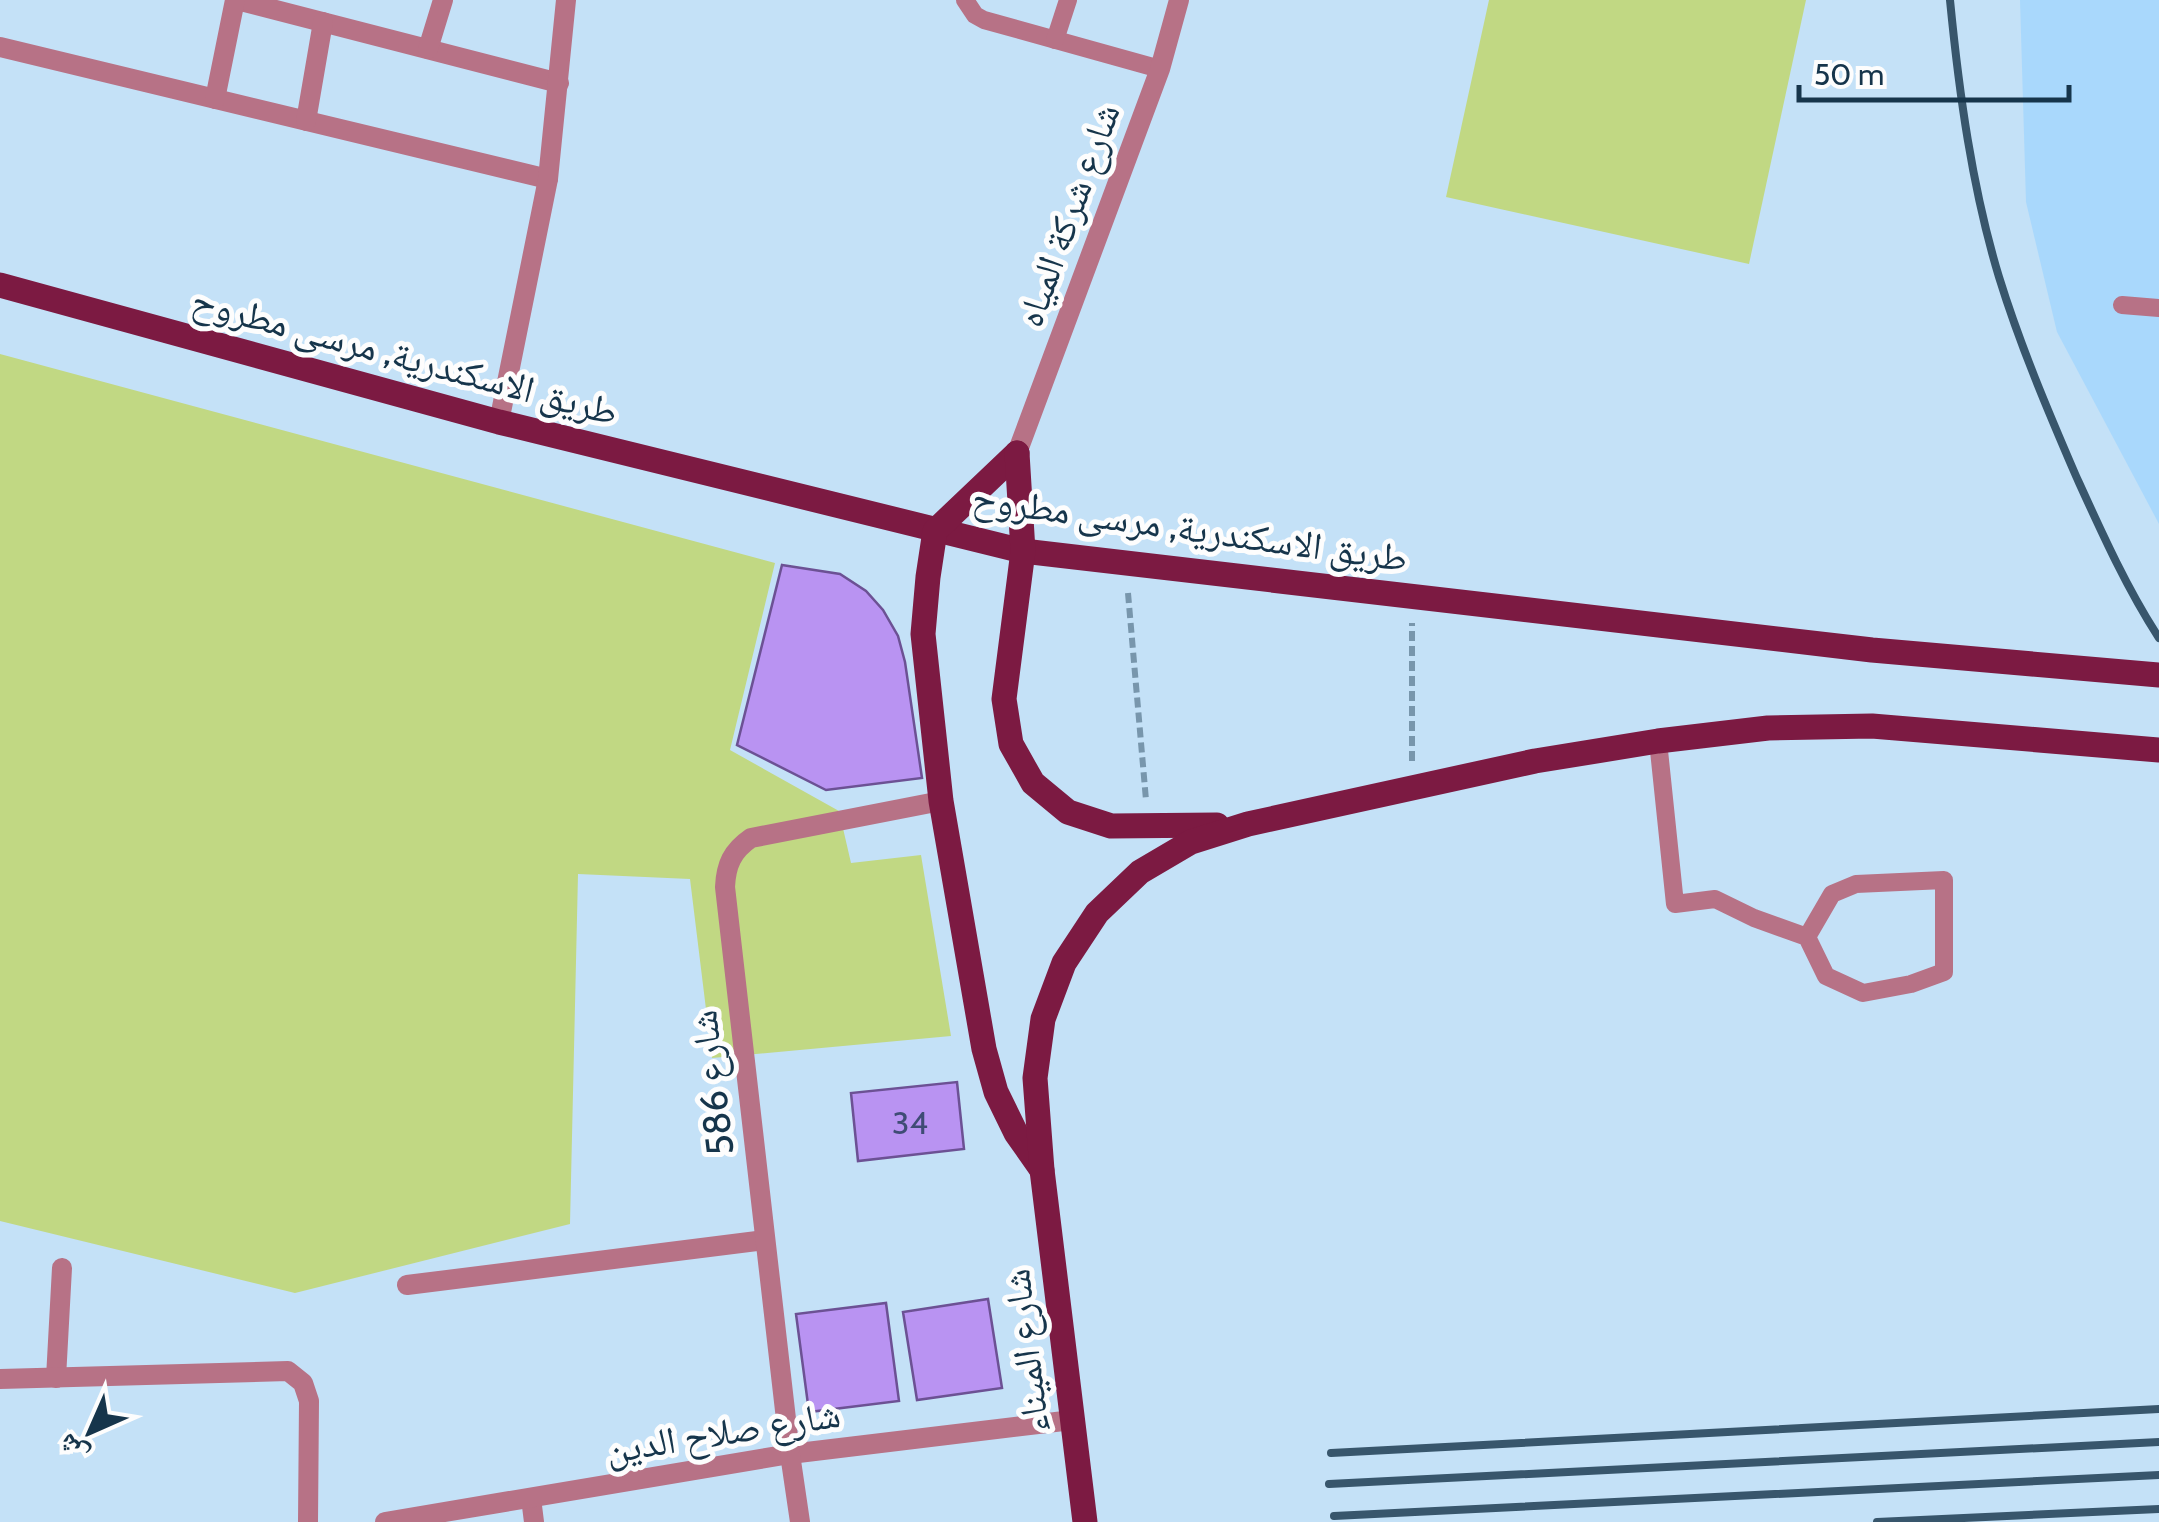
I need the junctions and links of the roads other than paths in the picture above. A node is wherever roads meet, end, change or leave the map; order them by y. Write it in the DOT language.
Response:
graph roads {
  1 [pos="236,0"];
  2 [pos="443,0"];
  3 [pos="566,0"];
  4 [pos="965,0"];
  5 [pos="1068,0"];
  6 [pos="1179,0"];
  7 [pos="323,22"];
  8 [pos="1055,40"];
  9 [pos="0,47"];
  10 [pos="428,50"];
  11 [pos="1160,70"];
  12 [pos="559,83"];
  13 [pos="215,99"];
  14 [pos="306,121"];
  15 [pos="548,179"];
  16 [pos="0,285"];
  17 [pos="2122,305"];
  18 [pos="2159,308"];
  19 [pos="499,422"];
  20 [pos="1017,453"];
  21 [pos="936,531"];
  22 [pos="1024,551"];
  23 [pos="2159,676"];
  24 [pos="1658,741"];
  25 [pos="2159,750"];
  26 [pos="940,801"];
  27 [pos="1248,824"];
  28 [pos="1807,937"];
  29 [pos="1042,1170"];
  30 [pos="765,1240"];
  31 [pos="62,1268"];
  32 [pos="407,1286"];
  33 [pos="56,1378"];
  34 [pos="0,1380"];
  35 [pos="1072,1420"];
  36 [pos="790,1454"];
  37 [pos="531,1498"];
  38 [pos="308,1522"];
  39 [pos="385,1522"];
  40 [pos="534,1522"];
  41 [pos="800,1522"];
  42 [pos="1085,1522"];
  1 -- 7 [label="street"];
  1 -- 13 [label="street"];
  2 -- 10 [label="street"];
  3 -- 12 [label="street"];
  4 -- 8 [label="lane"];
  5 -- 8 [label="lane"];
  6 -- 11 [label="street, شارع شركة المياه"];
  7 -- 10 [label="street"];
  7 -- 14 [label="street"];
  8 -- 11 [label="lane"];
  9 -- 13 [label="street"];
  10 -- 12 [label="street"];
  11 -- 20 [label="street, شارع شركة المياه"];
  12 -- 15 [label="street"];
  13 -- 14 [label="street"];
  14 -- 15 [label="street"];
  15 -- 19 [label="street"];
  16 -- 19 [label="main road, طريق الاسكندرية, مرسى مطروح"];
  17 -- 18 [label="lane"];
  19 -- 21 [label="main road, طريق الاسكندرية, مرسى مطروح"];
  20 -- 21 [label="main road"];
  20 -- 22 [label="main road"];
  21 -- 22 [label="main road, طريق الاسكندرية, مرسى مطروح"];
  21 -- 26 [label="main road"];
  22 -- 23 [label="main road, طريق الاسكندرية, مرسى مطروح"];
  22 -- 27 [label="main road"];
  24 -- 25 [label="main road"];
  24 -- 27 [label="main road"];
  24 -- 28 [label="lane"];
  26 -- 29 [label="main road"];
  26 -- 30 [label="street, شارع 586"];
  27 -- 29 [label="main road"];
  28 -- 28 [label="lane"];
  29 -- 35 [label="main road, شارع الميناء"];
  30 -- 32 [label="street"];
  30 -- 36 [label="street, شارع 586"];
  31 -- 33 [label="street"];
  33 -- 34 [label="street"];
  33 -- 38 [label="street"];
  35 -- 36 [label="street, شارع صلاح الدين"];
  35 -- 42 [label="main road, شارع الميناء"];
  36 -- 37 [label="street, شارع صلاح الدين"];
  36 -- 41 [label="street, شارع 586"];
  37 -- 39 [label="street, شارع صلاح الدين"];
  37 -- 40 [label="street"];
}
